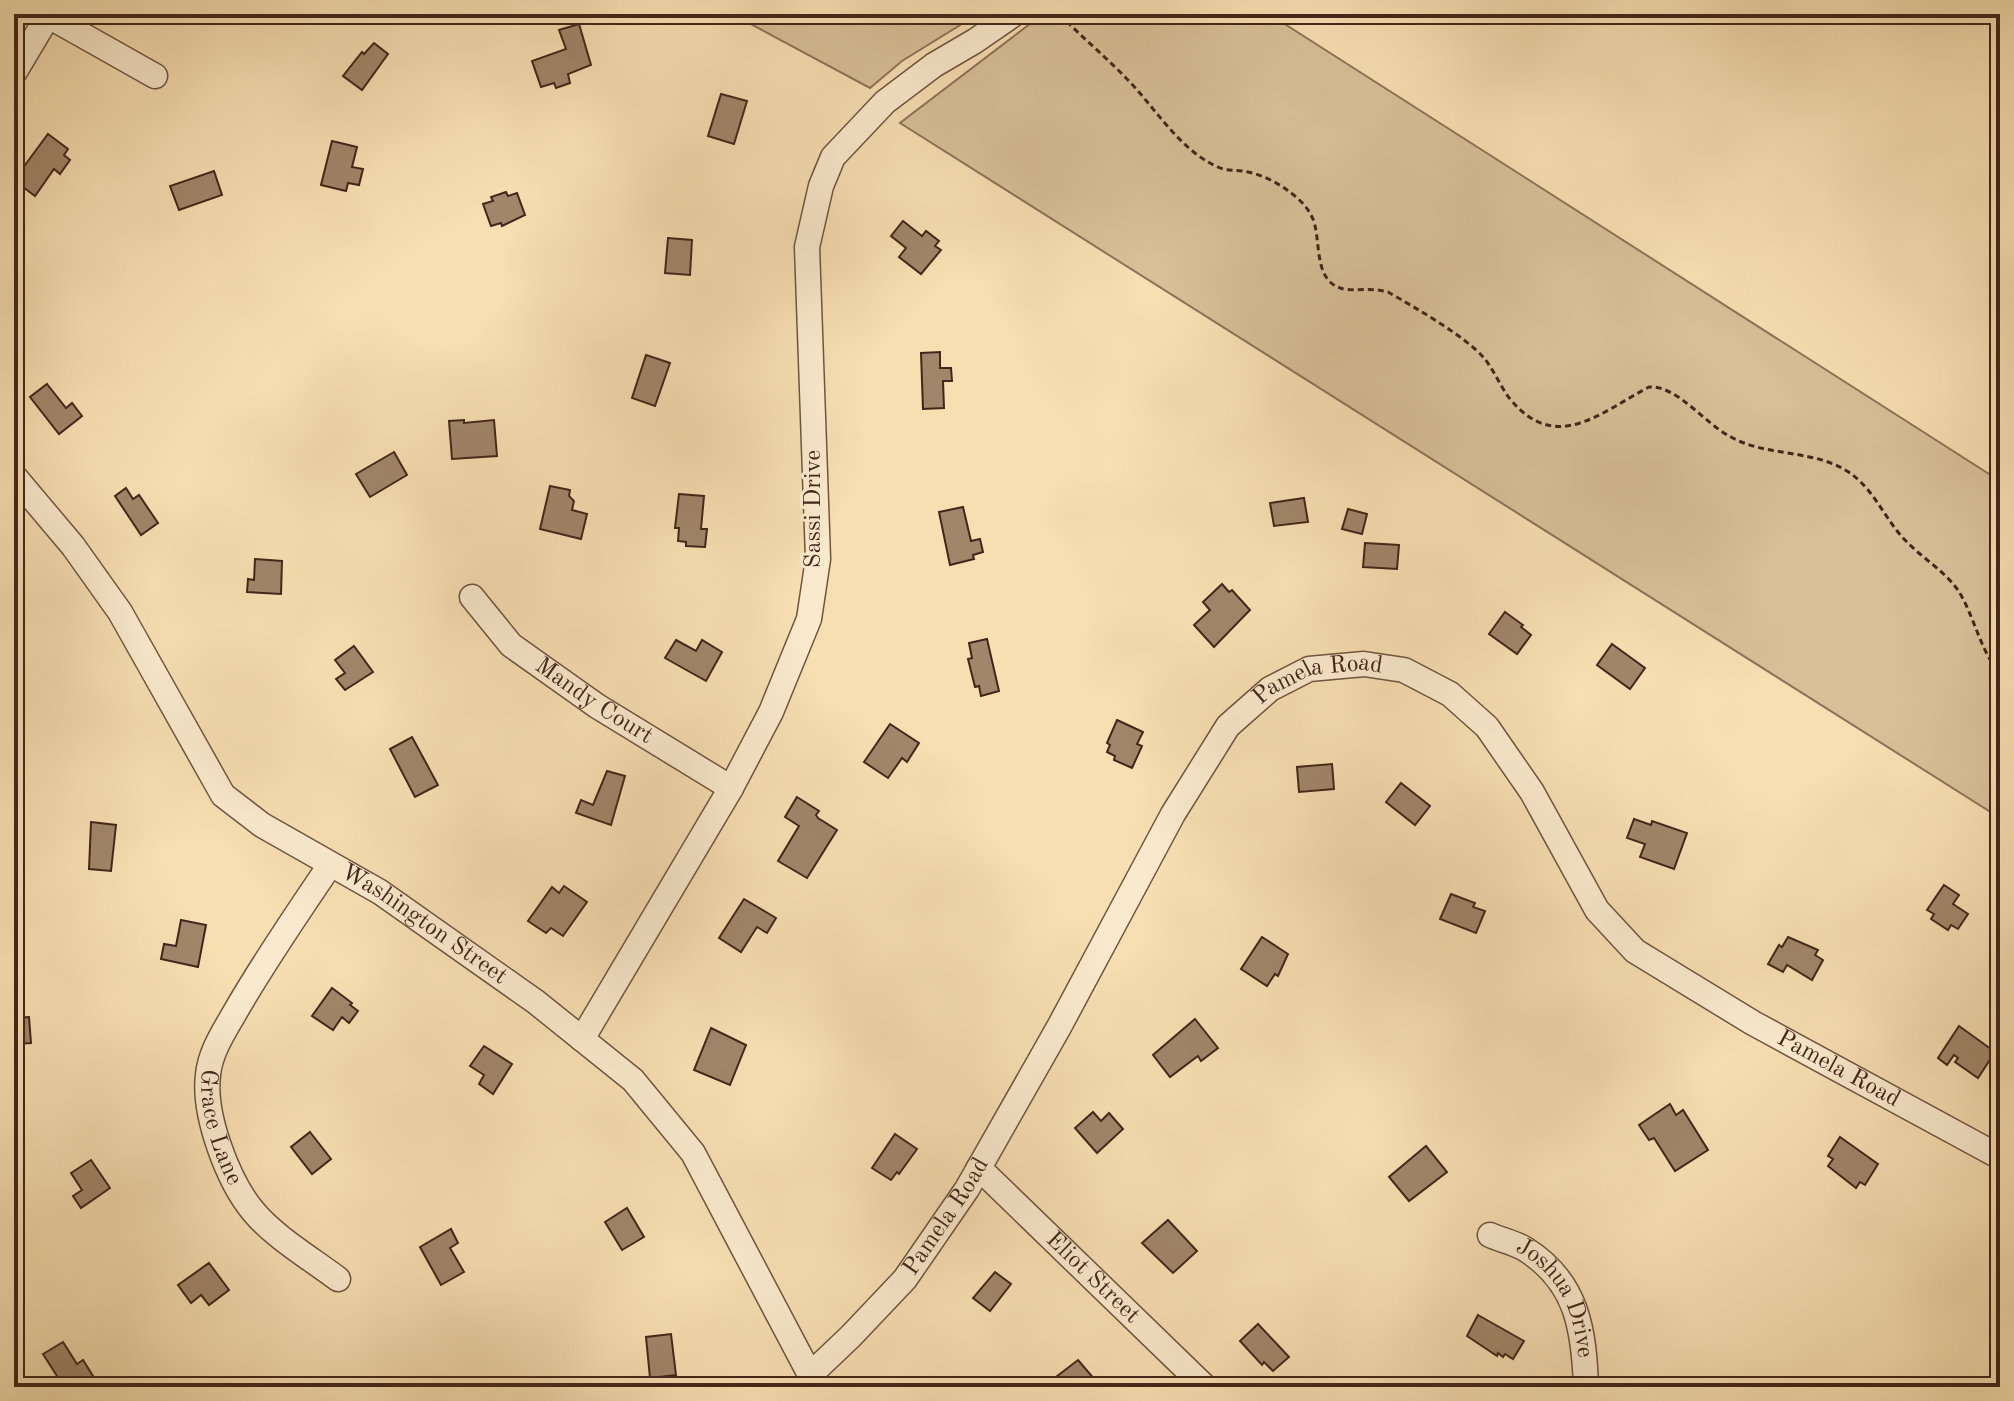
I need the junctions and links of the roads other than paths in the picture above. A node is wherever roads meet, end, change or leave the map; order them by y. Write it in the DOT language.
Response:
graph roads {
  1 [pos="1014,14"];
  2 [pos="47,15"];
  3 [pos="14,73"];
  4 [pos="155,76"];
  5 [pos="14,476"];
  6 [pos="472,597"];
  7 [pos="731,788"];
  8 [pos="330,865"];
  9 [pos="582,1039"];
  10 [pos="2000,1157"];
  11 [pos="979,1168"];
  12 [pos="1490,1235"];
  13 [pos="338,1279"];
  14 [pos="814,1381"];
  15 [pos="1205,1387"];
  16 [pos="1586,1387"];
  1 -- 7 [label="street, Sassi Drive"];
  2 -- 3 [label="street"];
  2 -- 4 [label="street"];
  5 -- 8 [label="street, Washington Street"];
  6 -- 7 [label="street, Mandy Court"];
  7 -- 9 [label="street, Sassi Drive"];
  8 -- 9 [label="street, Washington Street"];
  8 -- 13 [label="street, Grace Lane"];
  9 -- 14 [label="street, Washington Street"];
  10 -- 11 [label="street, Pamela Road"];
  11 -- 14 [label="street, Pamela Road"];
  11 -- 15 [label="street, Eliot Street"];
  12 -- 16 [label="street, Joshua Drive"];
}
